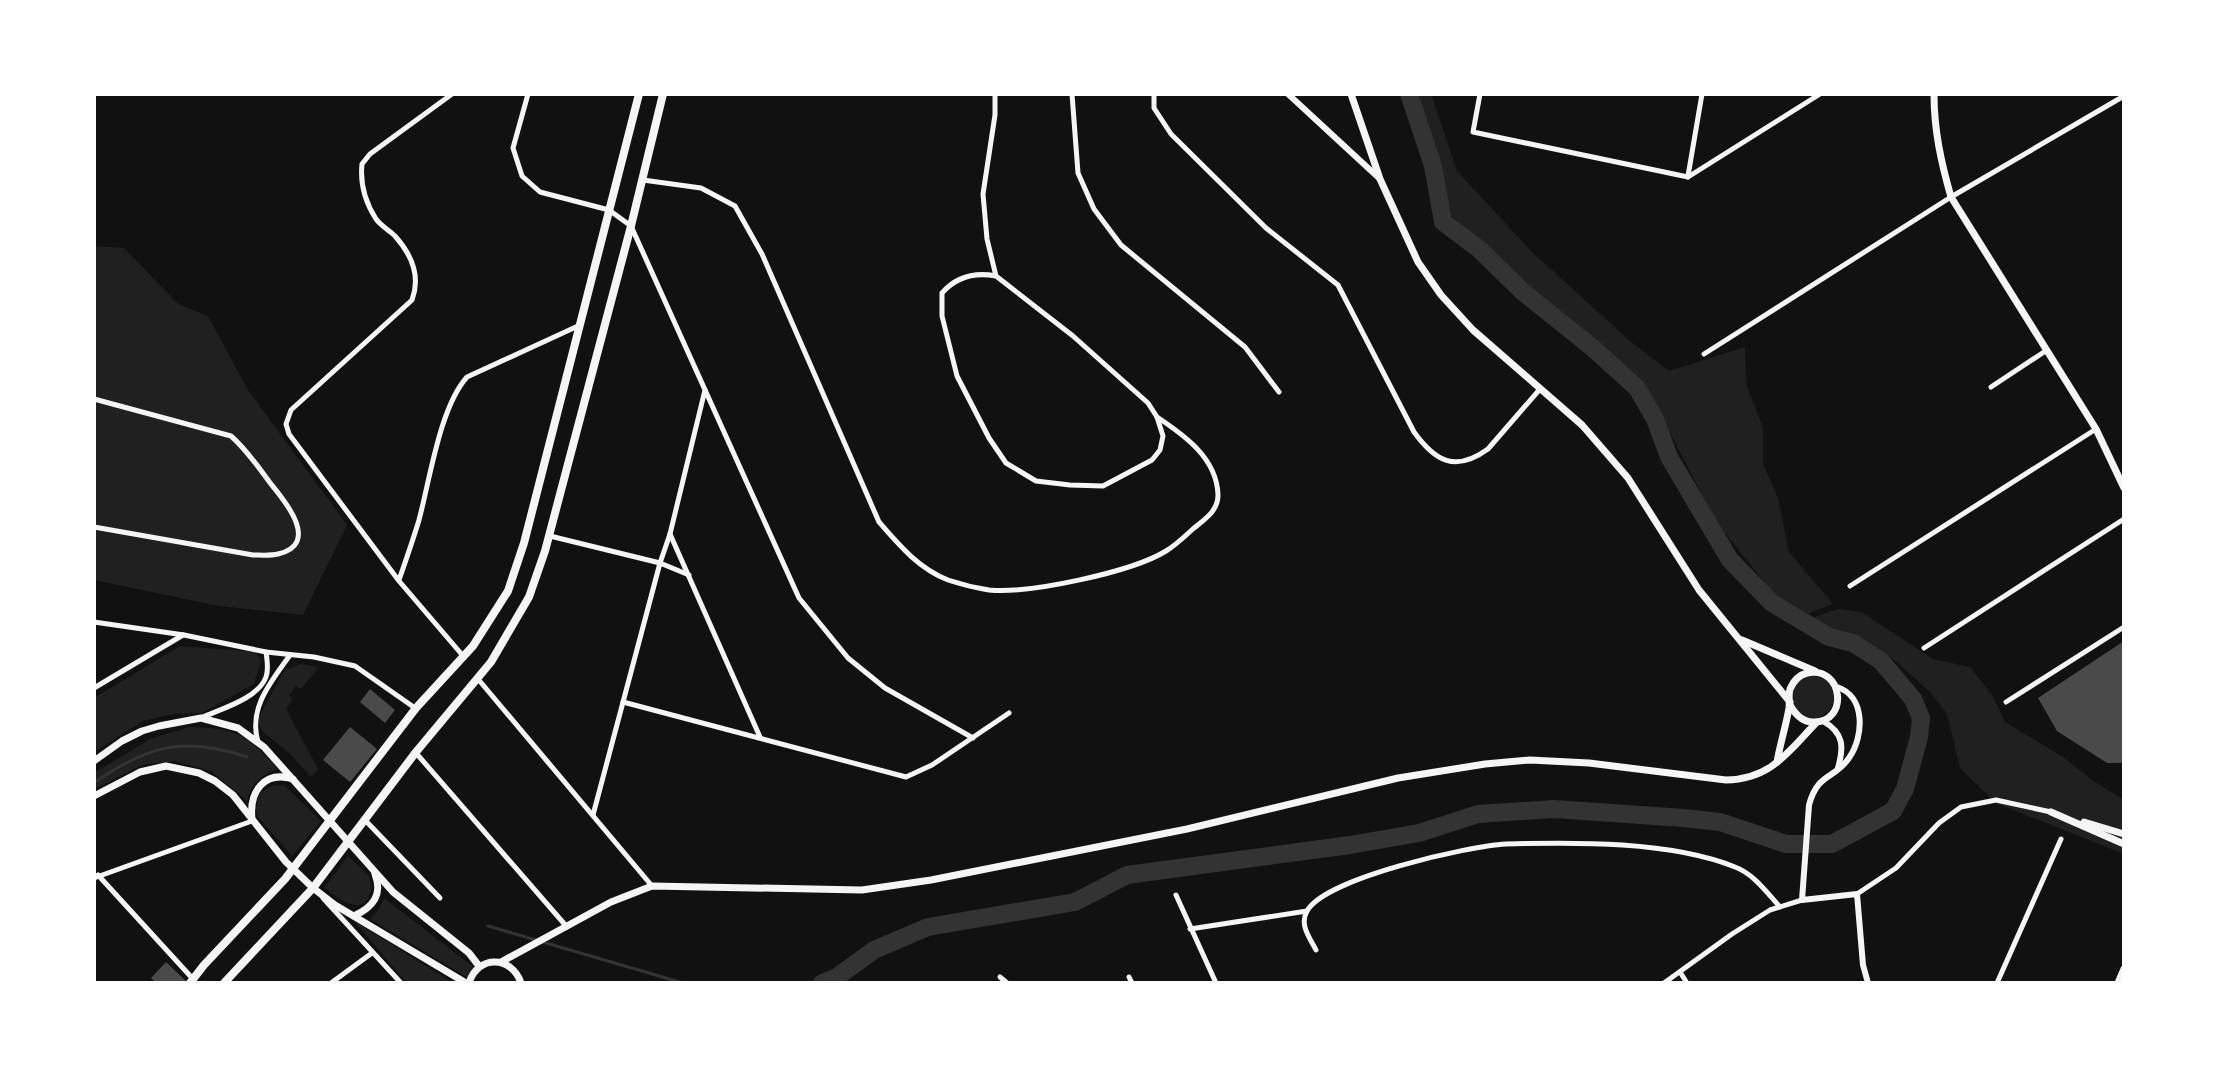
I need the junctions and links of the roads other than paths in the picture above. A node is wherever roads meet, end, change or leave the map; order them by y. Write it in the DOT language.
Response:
graph roads {
  1 [pos="452,94"];
  2 [pos="528,94"];
  3 [pos="639,94"];
  4 [pos="663,94"];
  5 [pos="995,94"];
  6 [pos="1072,94"];
  7 [pos="1154,94"];
  8 [pos="1288,94"];
  9 [pos="1351,94"];
  10 [pos="1480,94"];
  11 [pos="1702,94"];
  12 [pos="1934,94"];
  13 [pos="1817,95"];
  14 [pos="2124,96"];
  15 [pos="1688,177"];
  16 [pos="1380,179"];
  17 [pos="642,180"];
  18 [pos="1951,197"];
  19 [pos="609,210"];
  20 [pos="631,226"];
  21 [pos="996,276"];
  22 [pos="580,325"];
  23 [pos="2048,350"];
  24 [pos="1704,354"];
  25 [pos="1991,387"];
  26 [pos="1540,389"];
  27 [pos="705,390"];
  28 [pos="1279,392"];
  29 [pos="94,399"];
  30 [pos="1157,417"];
  31 [pos="2096,429"];
  32 [pos="2115,466"];
  33 [pos="2124,477"];
  34 [pos="2124,488"];
  35 [pos="2124,519"];
  36 [pos="94,527"];
  37 [pos="670,534"];
  38 [pos="549,536"];
  39 [pos="660,563"];
  40 [pos="689,575"];
  41 [pos="399,581"];
  42 [pos="1850,586"];
  43 [pos="94,622"];
  44 [pos="2124,627"];
  45 [pos="184,635"];
  46 [pos="1740,639"];
  47 [pos="1924,648"];
  48 [pos="266,652"];
  49 [pos="290,655"];
  50 [pos="464,657"];
  51 [pos="1818,672"];
  52 [pos="478,679"];
  53 [pos="1837,687"];
  54 [pos="94,688"];
  55 [pos="623,702"];
  56 [pos="2006,702"];
  57 [pos="1790,703"];
  58 [pos="416,708"];
  59 [pos="1009,713"];
  60 [pos="201,718"];
  61 [pos="1820,722"];
  62 [pos="760,738"];
  63 [pos="973,738"];
  64 [pos="258,742"];
  65 [pos="416,752"];
  66 [pos="94,761"];
  67 [pos="1777,764"];
  68 [pos="1838,770"];
  69 [pos="294,779"];
  70 [pos="94,796"];
  71 [pos="2051,812"];
  72 [pos="593,815"];
  73 [pos="364,819"];
  74 [pos="331,820"];
  75 [pos="252,821"];
  76 [pos="2124,834"];
  77 [pos="2061,839"];
  78 [pos="347,841"];
  79 [pos="2124,844"];
  80 [pos="373,868"];
  81 [pos="293,869"];
  82 [pos="96,876"];
  83 [pos="652,886"];
  84 [pos="313,888"];
  85 [pos="1857,894"];
  86 [pos="1176,895"];
  87 [pos="440,898"];
  88 [pos="1802,900"];
  89 [pos="1780,907"];
  90 [pos="1307,911"];
  91 [pos="354,916"];
  92 [pos="567,927"];
  93 [pos="1190,929"];
  94 [pos="1316,950"];
  95 [pos="372,953"];
  96 [pos="501,962"];
  97 [pos="479,966"];
  98 [pos="2124,969"];
  99 [pos="1680,972"];
  100 [pos="1000,977"];
  101 [pos="192,981"];
  102 [pos="224,983"];
  103 [pos="331,983"];
  104 [pos="401,983"];
  105 [pos="468,983"];
  106 [pos="521,983"];
  107 [pos="1007,983"];
  108 [pos="1216,983"];
  109 [pos="1664,983"];
  110 [pos="1687,983"];
  111 [pos="1868,983"];
  112 [pos="1997,983"];
  113 [pos="2118,983"];
  1 -- 41 [label="street"];
  2 -- 19 [label="street"];
  3 -- 19 [label="main road"];
  4 -- 17 [label="main road"];
  5 -- 21 [label="street"];
  6 -- 28 [label="street"];
  7 -- 26 [label="street"];
  8 -- 16 [label="street"];
  9 -- 16 [label="main road"];
  10 -- 15 [label="street"];
  11 -- 15 [label="street"];
  12 -- 18 [label="main road"];
  13 -- 15 [label="street"];
  14 -- 18 [label="street"];
  16 -- 26 [label="main road"];
  17 -- 20 [label="main road"];
  17 -- 30 [label="street"];
  18 -- 23 [label="main road"];
  18 -- 24 [label="street"];
  19 -- 20 [label="street"];
  19 -- 22 [label="main road"];
  20 -- 27 [label="street"];
  20 -- 38 [label="main road"];
  21 -- 30 [label="street"];
  21 -- 30 [label="street"];
  22 -- 41 [label="street"];
  22 -- 50 [label="main road"];
  23 -- 25 [label="street"];
  23 -- 31 [label="main road"];
  26 -- 46 [label="main road"];
  27 -- 37 [label="street"];
  27 -- 63 [label="street"];
  29 -- 36 [label="street"];
  31 -- 32 [label="main road"];
  31 -- 42 [label="street"];
  32 -- 33 [label="main road"];
  32 -- 34 [label="main road"];
  35 -- 47 [label="street"];
  37 -- 39 [label="street"];
  37 -- 40 [label="street"];
  38 -- 39 [label="street"];
  38 -- 52 [label="main road"];
  39 -- 40 [label="street"];
  39 -- 55 [label="street"];
  40 -- 62 [label="street"];
  41 -- 50 [label="street"];
  43 -- 45 [label="street"];
  44 -- 56 [label="street"];
  45 -- 48 [label="street"];
  45 -- 54 [label="street"];
  46 -- 51 [label="main road"];
  46 -- 57 [label="main road"];
  48 -- 49 [label="street"];
  48 -- 60 [label="street"];
  49 -- 58 [label="street"];
  49 -- 64 [label="street"];
  50 -- 58 [label="main road"];
  51 -- 53 [label="main road"];
  51 -- 57 [label="main road"];
  52 -- 65 [label="main road"];
  52 -- 72 [label="street"];
  53 -- 61 [label="main road"];
  53 -- 68 [label="street"];
  55 -- 62 [label="street"];
  55 -- 72 [label="street"];
  57 -- 61 [label="main road"];
  57 -- 67 [label="main road"];
  58 -- 74 [label="main road"];
  59 -- 63 [label="street"];
  60 -- 64 [label="main road"];
  60 -- 66 [label="main road"];
  61 -- 67 [label="main road"];
  61 -- 68 [label="street"];
  62 -- 63 [label="street"];
  64 -- 69 [label="main road"];
  65 -- 73 [label="main road"];
  65 -- 92 [label="street"];
  67 -- 83 [label="main road"];
  68 -- 88 [label="street"];
  69 -- 74 [label="main road"];
  69 -- 75 [label="main road"];
  70 -- 75 [label="main road"];
  71 -- 76 [label="main road"];
  71 -- 79 [label="main road"];
  71 -- 85 [label="street"];
  72 -- 83 [label="street"];
  73 -- 78 [label="main road"];
  73 -- 87 [label="street"];
  74 -- 78 [label="main road"];
  74 -- 81 [label="main road"];
  75 -- 81 [label="main road"];
  75 -- 82 [label="street"];
  77 -- 112 [label="street"];
  78 -- 80 [label="main road"];
  78 -- 84 [label="main road"];
  80 -- 91 [label="main road"];
  80 -- 97 [label="main road"];
  81 -- 84 [label="main road"];
  81 -- 101 [label="main road"];
  82 -- 101 [label="street"];
  83 -- 92 [label="main road"];
  84 -- 91 [label="main road"];
  84 -- 95 [label="street"];
  84 -- 102 [label="main road"];
  85 -- 88 [label="street"];
  85 -- 111 [label="street"];
  86 -- 93 [label="street"];
  88 -- 89 [label="street"];
  89 -- 90 [label="street"];
  89 -- 99 [label="street"];
  90 -- 93 [label="street"];
  90 -- 94 [label="street"];
  91 -- 105 [label="main road"];
  92 -- 96 [label="main road"];
  93 -- 108 [label="street"];
  95 -- 103 [label="street"];
  95 -- 104 [label="street"];
  96 -- 97 [label="main road"];
  96 -- 106 [label="main road"];
  97 -- 105 [label="main road"];
  98 -- 113 [label="main road"];
  99 -- 109 [label="street"];
  99 -- 110 [label="street"];
  100 -- 107 [label="street"];
}
